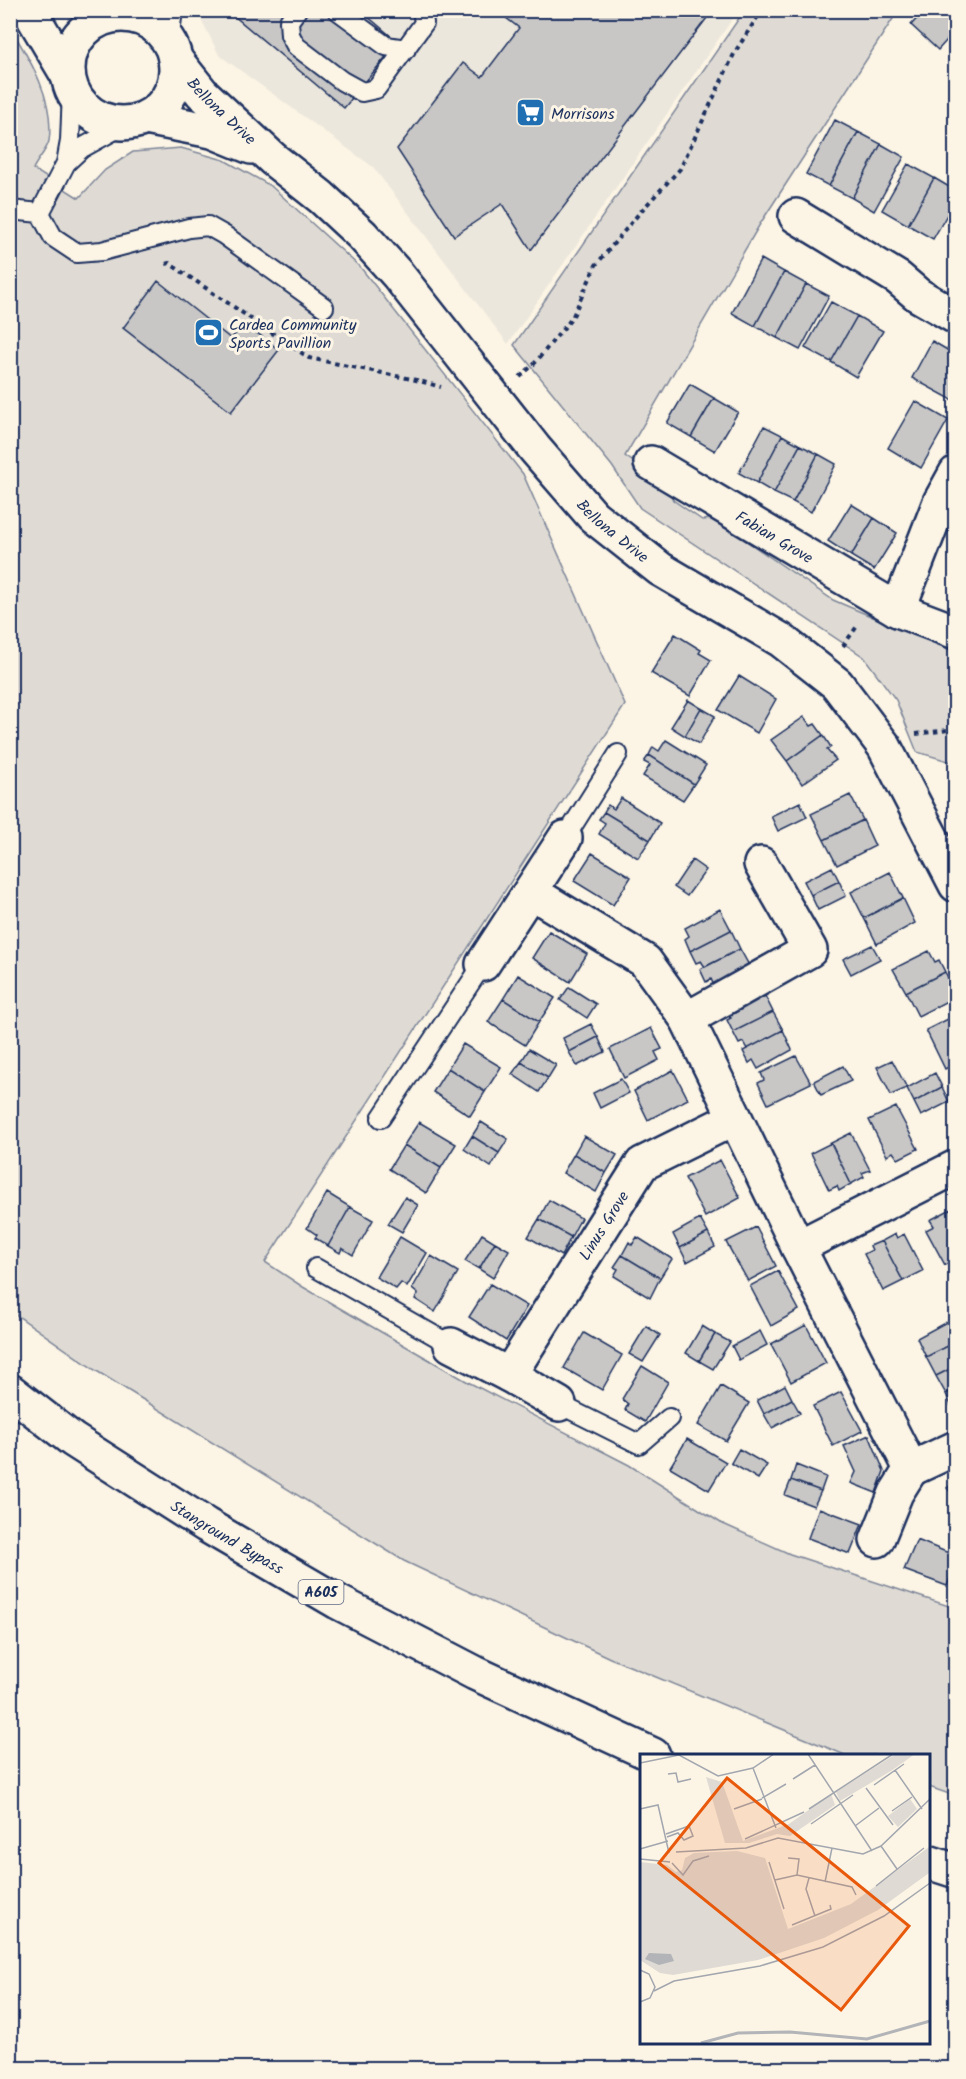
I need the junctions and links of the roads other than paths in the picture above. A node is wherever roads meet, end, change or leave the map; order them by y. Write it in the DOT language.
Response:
graph roads {
  1 [pos="29,10"];
  2 [pos="67,10"];
  3 [pos="297,10"];
  4 [pos="337,10"];
  5 [pos="422,10"];
  6 [pos="120,14"];
  7 [pos="173,37"];
  8 [pos="406,49"];
  9 [pos="70,83"];
  10 [pos="138,120"];
  11 [pos="273,159"];
  12 [pos="66,163"];
  13 [pos="10,210"];
  14 [pos="40,213"];
  15 [pos="796,216"];
  16 [pos="324,307"];
  17 [pos="956,317"];
  18 [pos="651,463"];
  19 [pos="956,473"];
  20 [pos="898,610"];
  21 [pos="956,632"];
  22 [pos="618,754"];
  23 [pos="565,838"];
  24 [pos="761,864"];
  25 [pos="956,885"];
  26 [pos="531,892"];
  27 [pos="483,964"];
  28 [pos="687,1019"];
  29 [pos="381,1118"];
  30 [pos="735,1118"];
  31 [pos="956,1167"];
  32 [pos="798,1247"];
  33 [pos="315,1268"];
  34 [pos="451,1345"];
  35 [pos="509,1375"];
  36 [pos="10,1391"];
  37 [pos="559,1404"];
  38 [pos="669,1418"];
  39 [pos="956,1448"];
  40 [pos="911,1469"];
  41 [pos="877,1540"];
  42 [pos="651,1754"];
  43 [pos="930,1863"];
  44 [pos="956,1871"];
  1 -- 9 [label="street, Bellona Drive"];
  2 -- 6 [label="street, Bellona Drive"];
  3 -- 8 [label="lane"];
  4 -- 8 [label="lane"];
  5 -- 8 [label="lane"];
  6 -- 7 [label="street, Bellona Drive"];
  6 -- 9 [label="street"];
  7 -- 10 [label="street, Bellona Drive"];
  7 -- 11 [label="street, Bellona Drive"];
  9 -- 10 [label="street, Bellona Drive"];
  9 -- 12 [label="lane"];
  10 -- 11 [label="street, Bellona Drive"];
  10 -- 12 [label="lane"];
  11 -- 25 [label="street, Bellona Drive"];
  12 -- 14 [label="lane"];
  13 -- 14 [label="lane"];
  14 -- 16 [label="lane"];
  15 -- 17 [label="street"];
  18 -- 20 [label="street, Fabian Grove"];
  19 -- 20 [label="street"];
  20 -- 21 [label="street, Fabian Grove"];
  22 -- 23 [label="lane"];
  23 -- 26 [label="street"];
  24 -- 28 [label="street"];
  26 -- 27 [label="street"];
  26 -- 28 [label="street"];
  27 -- 29 [label="lane"];
  28 -- 30 [label="street"];
  30 -- 32 [label="street"];
  30 -- 35 [label="street, Linus Grove"];
  31 -- 32 [label="street"];
  32 -- 40 [label="street"];
  33 -- 34 [label="lane"];
  34 -- 35 [label="street"];
  35 -- 37 [label="street"];
  36 -- 42 [label="street, Stanground Bypass / A605"];
  37 -- 38 [label="lane"];
  39 -- 40 [label="street"];
  40 -- 41 [label="street"];
  43 -- 44 [label="street"];
}
